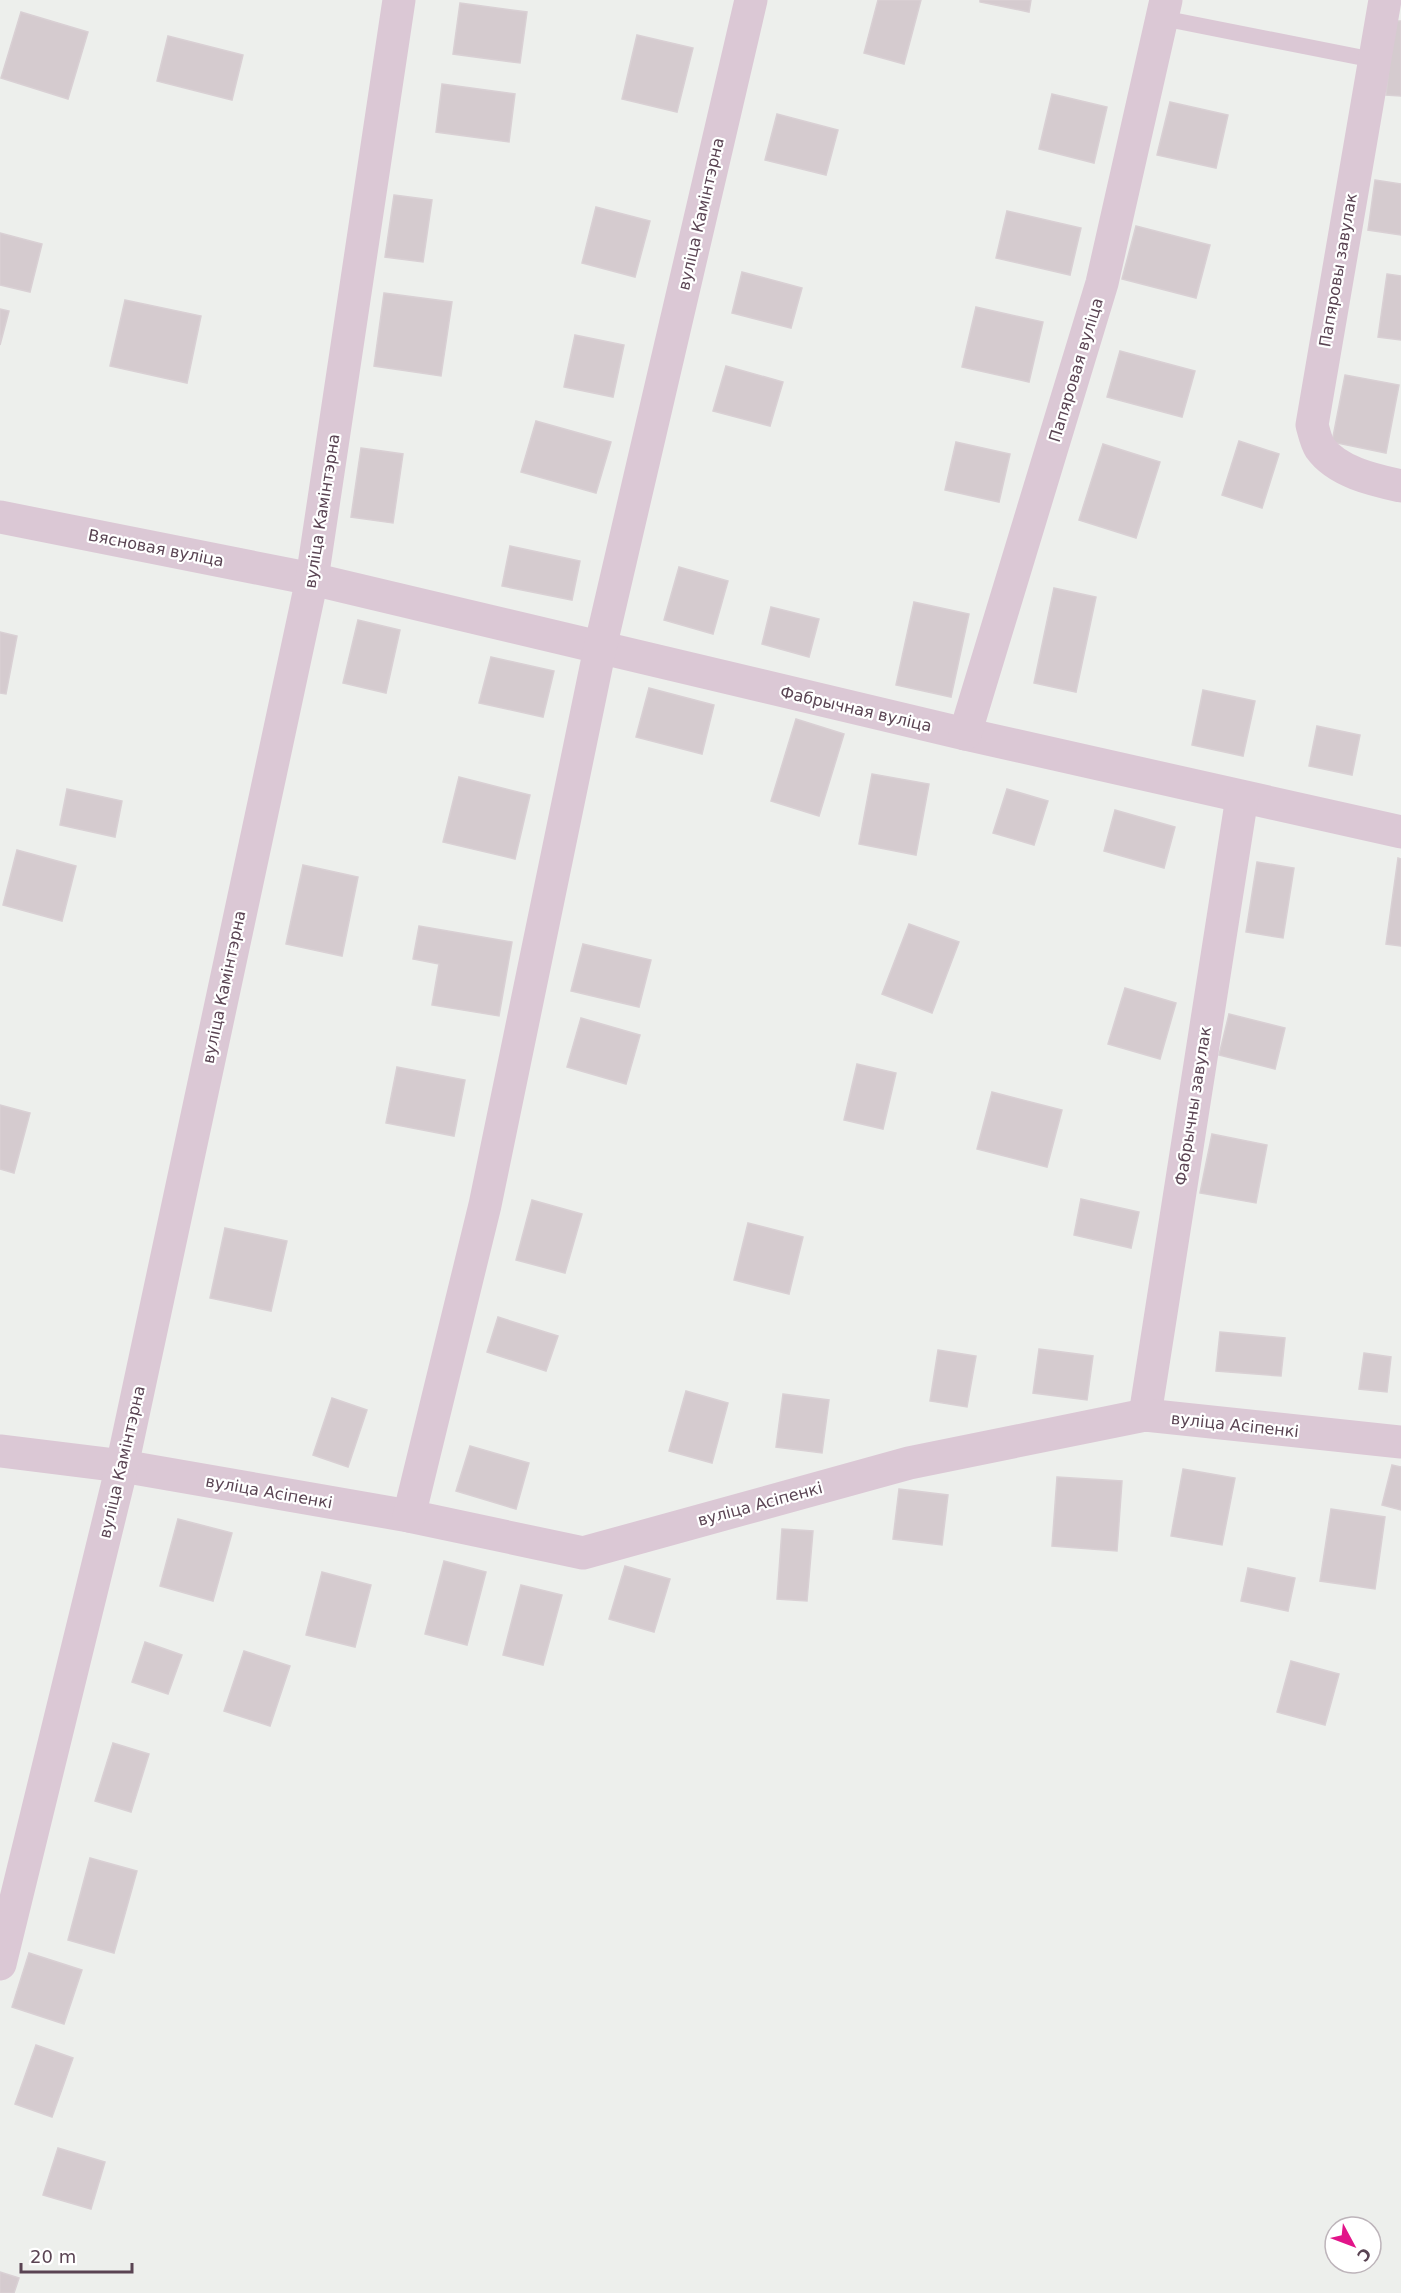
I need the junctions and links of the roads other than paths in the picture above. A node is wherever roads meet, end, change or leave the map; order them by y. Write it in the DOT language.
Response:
graph roads {
  1 [pos="399,0"];
  2 [pos="751,0"];
  3 [pos="1385,0"];
  4 [pos="1164,9"];
  5 [pos="1374,60"];
  6 [pos="1401,486"];
  7 [pos="0,517"];
  8 [pos="312,579"];
  9 [pos="600,648"];
  10 [pos="964,734"];
  11 [pos="1242,797"];
  12 [pos="1401,832"];
  13 [pos="1145,1415"];
  14 [pos="1401,1442"];
  15 [pos="0,1451"];
  16 [pos="122,1466"];
  17 [pos="409,1516"];
  18 [pos="0,1964"];
  1 -- 8 [label="street, вуліца Камінтэрна"];
  2 -- 9 [label="street, вуліца Камінтэрна"];
  3 -- 5 [label="street, Папяровы завулак"];
  4 -- 5 [label="lane"];
  4 -- 10 [label="street, Папяровая вуліца"];
  5 -- 6 [label="street, Папяровы завулак"];
  7 -- 8 [label="street, Вясновая вуліца"];
  8 -- 9 [label="street, Фабрычная вуліца"];
  8 -- 16 [label="street, вуліца Камінтэрна"];
  9 -- 10 [label="street, Фабрычная вуліца"];
  9 -- 17 [label="street, вуліца Камінтэрна"];
  10 -- 11 [label="street, Фабрычная вуліца"];
  11 -- 12 [label="street, Фабрычная вуліца"];
  11 -- 13 [label="street, Фабрычны завулак"];
  13 -- 14 [label="street, вуліца Асіпенкі"];
  13 -- 17 [label="street, вуліца Асіпенкі"];
  15 -- 16 [label="street, вуліца Асіпенкі"];
  16 -- 17 [label="street, вуліца Асіпенкі"];
  16 -- 18 [label="street, вуліца Камінтэрна"];
}
